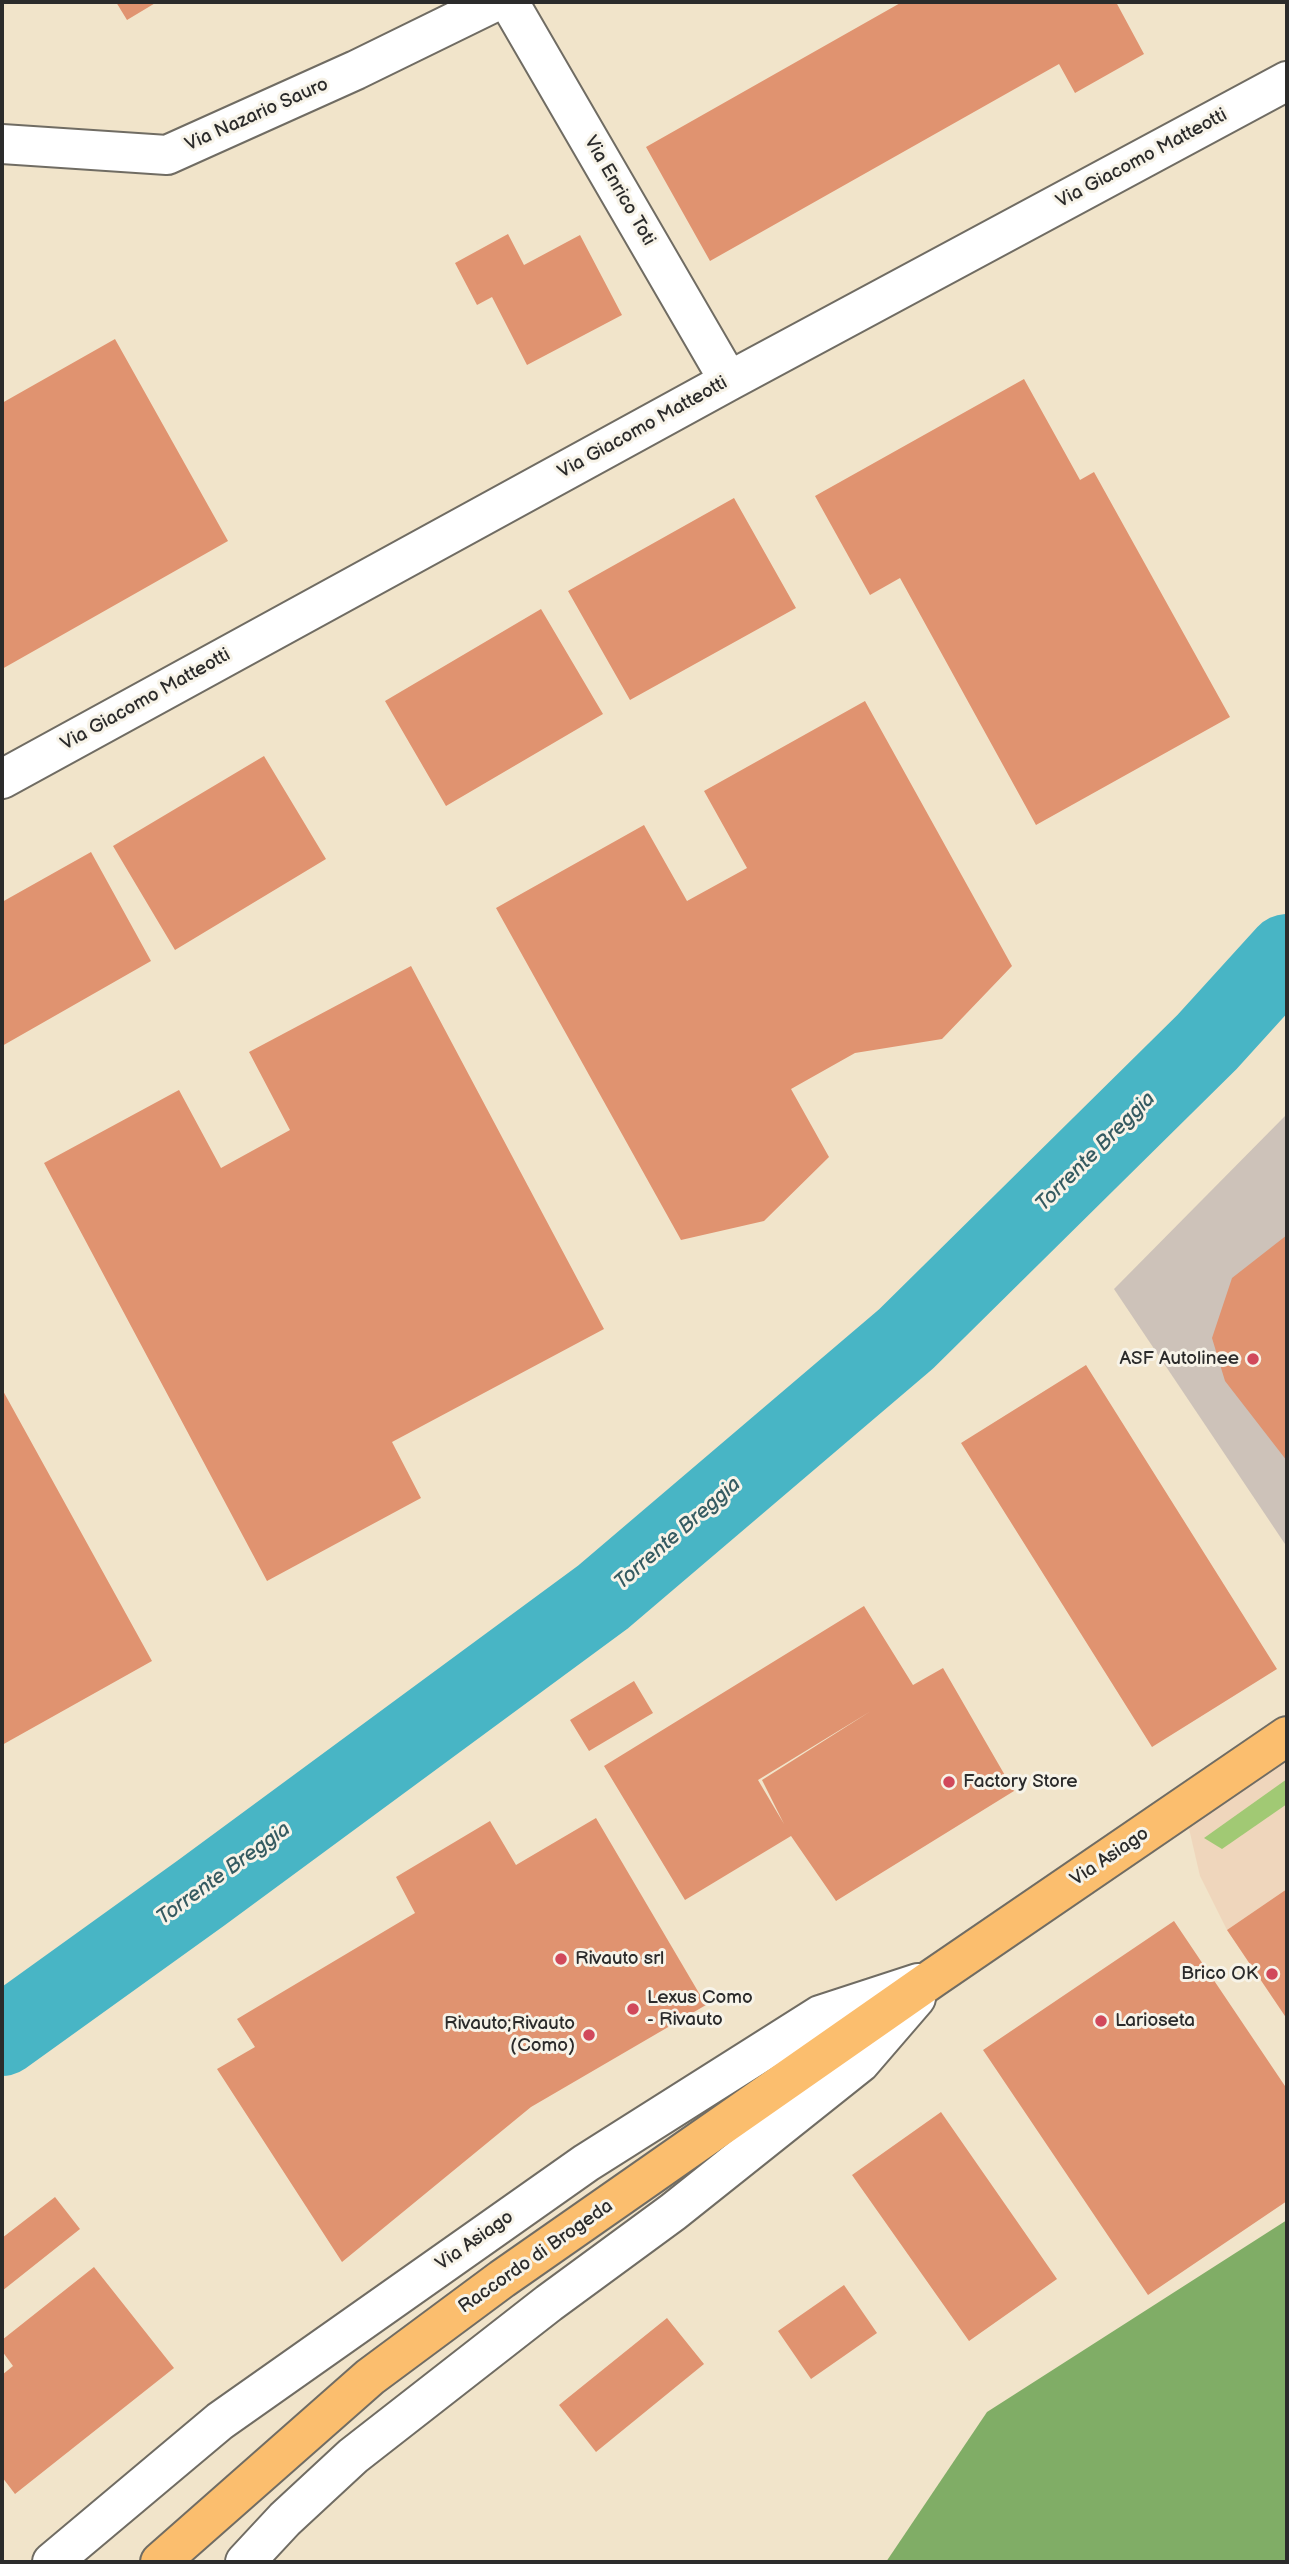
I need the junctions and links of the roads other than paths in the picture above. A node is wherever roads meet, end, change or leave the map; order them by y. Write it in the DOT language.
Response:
graph roads {
  1 [pos="495,2"];
  2 [pos="509,2"];
  3 [pos="1287,81"];
  4 [pos="2,144"];
  5 [pos="729,381"];
  6 [pos="2,779"];
  7 [pos="1287,1736"];
  8 [pos="933,1978"];
  9 [pos="52,2562"];
  10 [pos="160,2562"];
  11 [pos="245,2562"];
  1 -- 4 [label="street, Via Nazario Sauro"];
  2 -- 5 [label="street, Via Enrico Toti"];
  3 -- 5 [label="street, Via Giacomo Matteotti"];
  5 -- 6 [label="street, Via Giacomo Matteotti"];
  7 -- 8 [label="main road, Via Asiago"];
  8 -- 9 [label="street, Via Asiago"];
  8 -- 10 [label="main road, Raccordo di Brogeda"];
  8 -- 11 [label="street, Via Asiago"];
}
